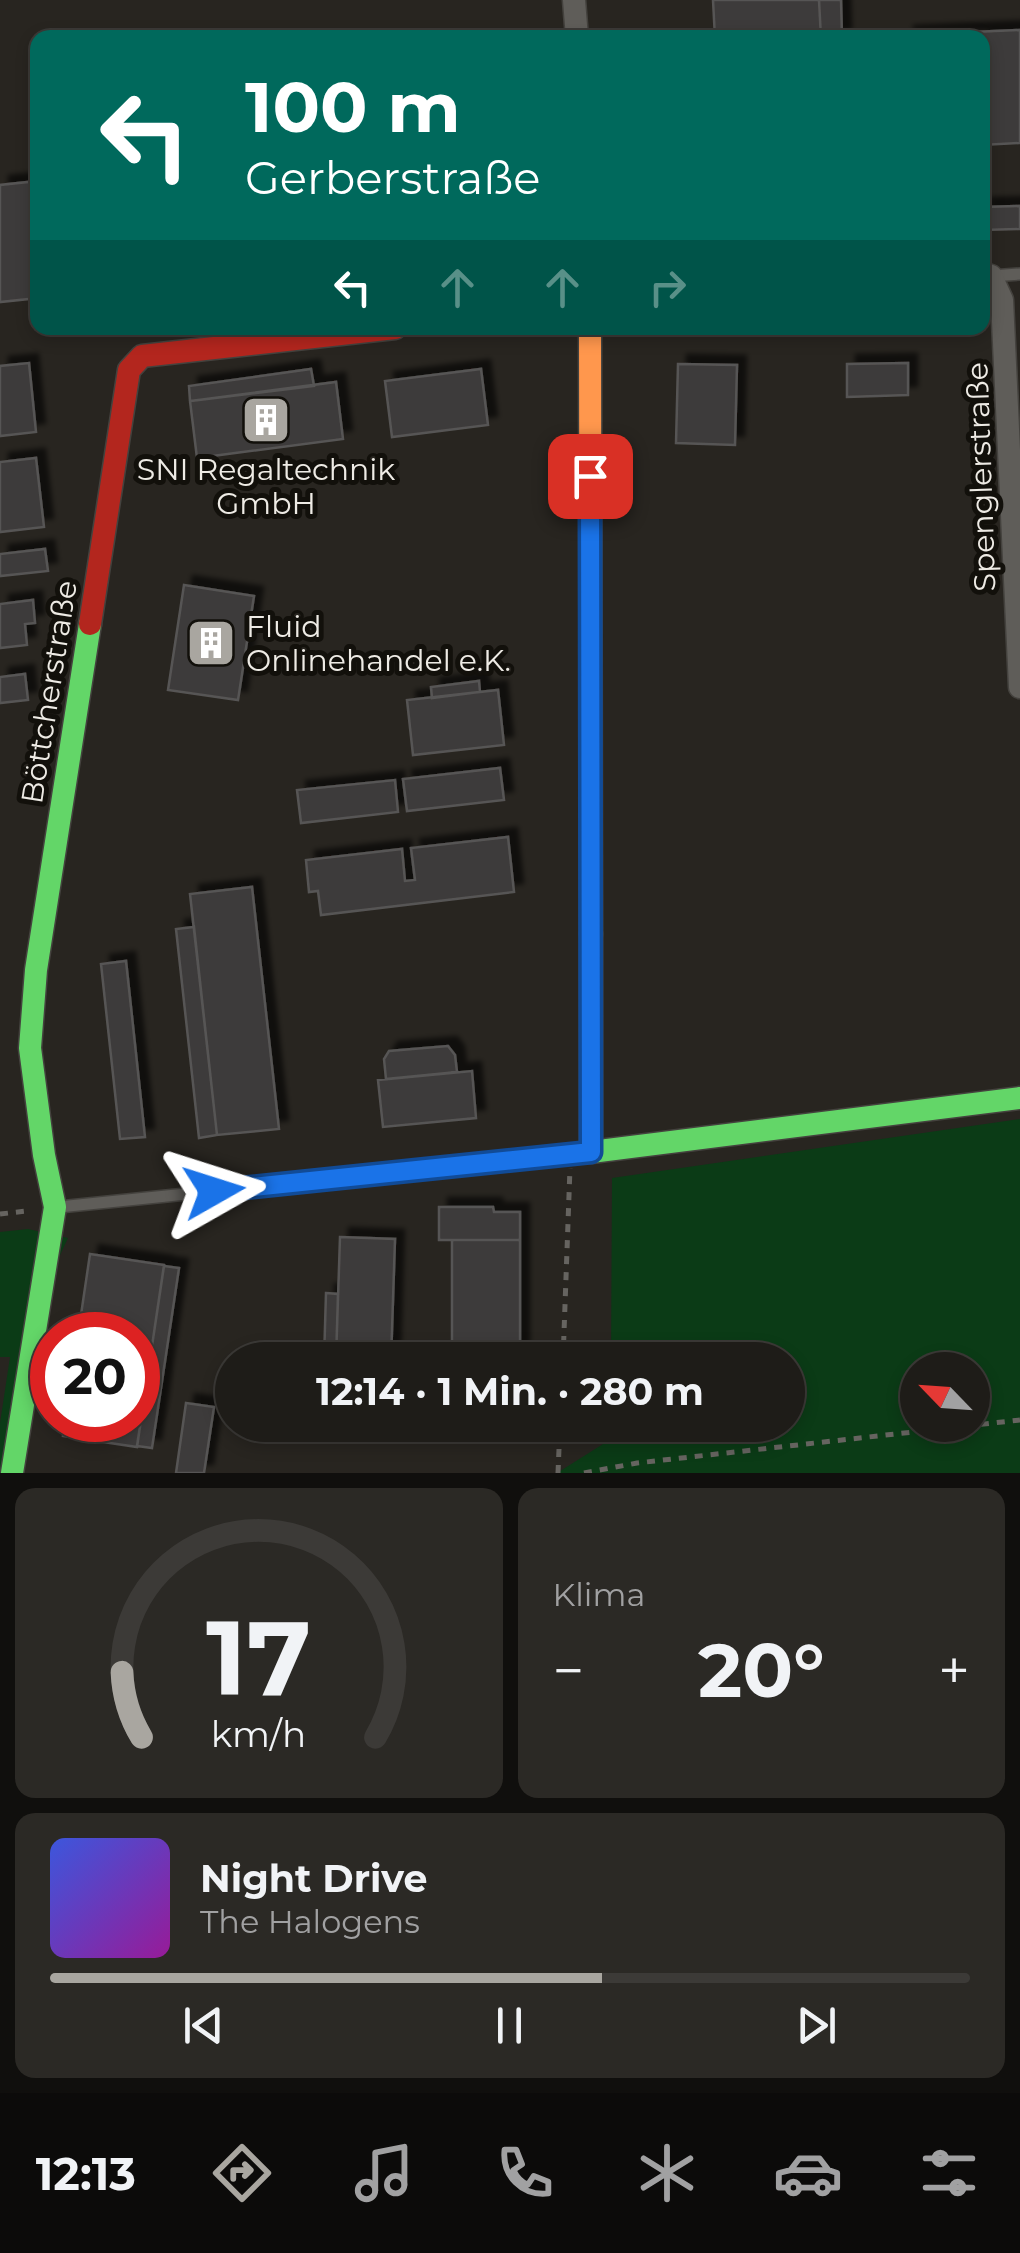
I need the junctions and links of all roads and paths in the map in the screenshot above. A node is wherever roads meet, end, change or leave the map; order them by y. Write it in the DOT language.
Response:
graph roads {
  1 [pos="574,0"];
  2 [pos="577,30"];
  3 [pos="990,274"];
  4 [pos="1020,274"];
  5 [pos="990,280"];
  6 [pos="332,335"];
  7 [pos="590,335"];
  8 [pos="1020,687"];
  9 [pos="1020,1098"];
  10 [pos="581,1153"];
  11 [pos="54,1208"];
  12 [pos="564,1342"];
  13 [pos="1020,1420"];
  14 [pos="559,1442"];
  15 [pos="12,1473"];
  16 [pos="558,1473"];
  17 [pos="584,1473"];
  1 -- 2 [label="street"];
  3 -- 4 [label="lane"];
  5 -- 8 [label="street, Spenglerstraße"];
  6 -- 11 [label="street, Böttcherstraße"];
  7 -- 10 [label="street"];
  9 -- 10 [label="street"];
  10 -- 11 [label="lane"];
  10 -- 12 [label="path"];
  11 -- 15 [label="street, Böttcherstraße"];
  13 -- 17 [label="path"];
  14 -- 16 [label="path"];
}
